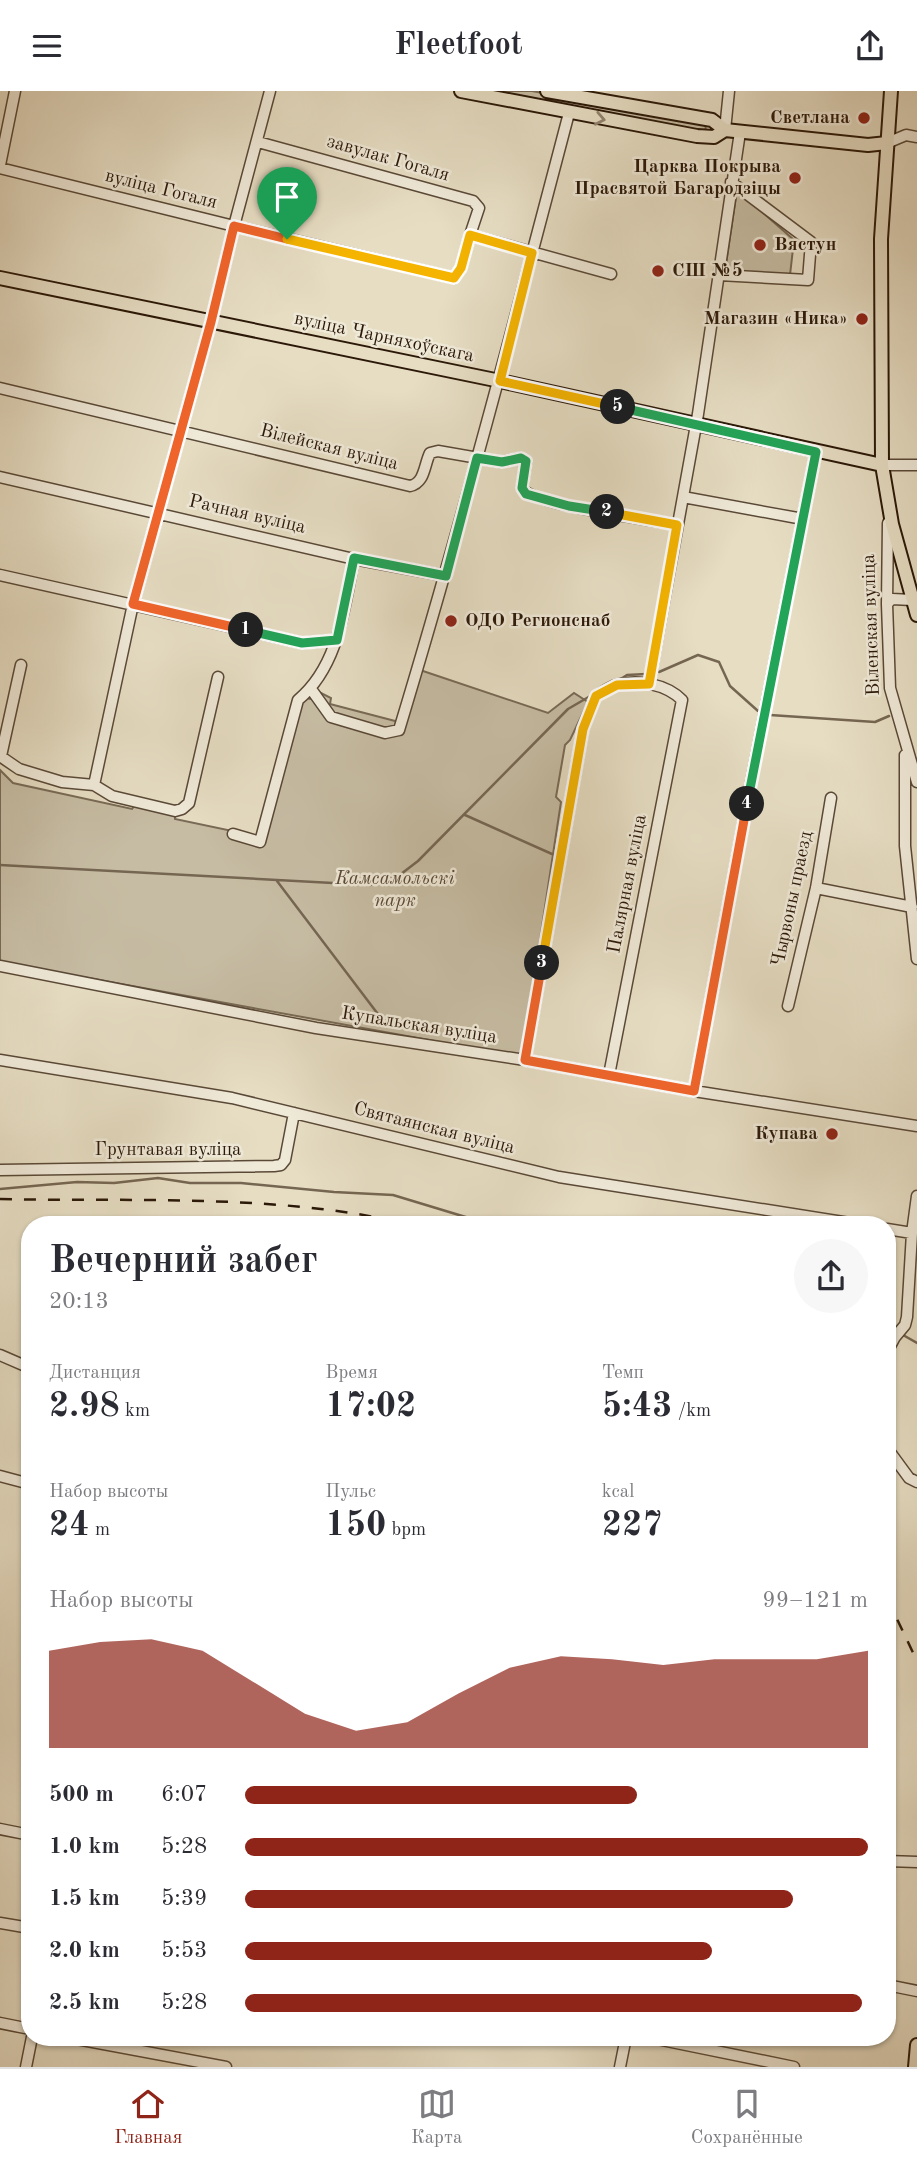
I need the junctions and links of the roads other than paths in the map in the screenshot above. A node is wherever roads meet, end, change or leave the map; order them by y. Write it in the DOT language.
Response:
graph roads {
  1 [pos="15,91"];
  2 [pos="270,91"];
  3 [pos="461,91"];
  4 [pos="547,91"];
  5 [pos="729,91"];
  6 [pos="891,91"];
  7 [pos="569,113"];
  8 [pos="725,130"];
  9 [pos="740,132"];
  10 [pos="917,137"];
  11 [pos="258,142"];
  12 [pos="887,143"];
  13 [pos="0,167"];
  14 [pos="731,182"];
  15 [pos="234,226"];
  16 [pos="470,235"];
  17 [pos="532,253"];
  18 [pos="611,274"];
  19 [pos="719,275"];
  20 [pos="0,278"];
  21 [pos="211,322"];
  22 [pos="500,381"];
  23 [pos="0,388"];
  24 [pos="696,424"];
  25 [pos="182,430"];
  26 [pos="816,452"];
  27 [pos="477,458"];
  28 [pos="882,464"];
  29 [pos="917,465"];
  30 [pos="0,477"];
  31 [pos="683,497"];
  32 [pos="888,505"];
  33 [pos="159,512"];
  34 [pos="803,519"];
  35 [pos="677,525"];
  36 [pos="354,558"];
  37 [pos="0,575"];
  38 [pos="446,576"];
  39 [pos="912,600"];
  40 [pos="133,604"];
  41 [pos="887,604"];
  42 [pos="917,615"];
  43 [pos="337,640"];
  44 [pos="22,664"];
  45 [pos="218,677"];
  46 [pos="649,684"];
  47 [pos="311,689"];
  48 [pos="905,747"];
  49 [pos="0,756"];
  50 [pos="916,780"];
  51 [pos="905,781"];
  52 [pos="94,785"];
  53 [pos="831,798"];
  54 [pos="233,834"];
  55 [pos="816,888"];
  56 [pos="912,907"];
  57 [pos="917,959"];
  58 [pos="0,966"];
  59 [pos="788,1006"];
  60 [pos="0,1060"];
  61 [pos="525,1060"];
  62 [pos="609,1075"];
  63 [pos="694,1091"];
  64 [pos="294,1113"];
  65 [pos="917,1126"];
  66 [pos="0,1170"];
  67 [pos="917,1196"];
  68 [pos="805,1216"];
  69 [pos="896,1230"];
  70 [pos="912,1233"];
  71 [pos="896,1336"];
  72 [pos="0,1355"];
  73 [pos="21,1364"];
  74 [pos="896,1460"];
  75 [pos="0,1476"];
  76 [pos="21,1482"];
  77 [pos="917,1482"];
  78 [pos="0,1829"];
  79 [pos="21,1833"];
  80 [pos="896,1861"];
  81 [pos="917,1862"];
  82 [pos="0,1923"];
  83 [pos="21,1926"];
  84 [pos="896,1987"];
  85 [pos="917,1991"];
  86 [pos="0,2023"];
  87 [pos="21,2027"];
  88 [pos="917,2045"];
  89 [pos="30,2046"];
  90 [pos="114,2046"];
  91 [pos="624,2046"];
  92 [pos="691,2046"];
  93 [pos="26,2067"];
  94 [pos="226,2067"];
  95 [pos="620,2067"];
  96 [pos="794,2067"];
  97 [pos="915,2067"];
  1 -- 13 [label="street"];
  2 -- 11 [label="street"];
  3 -- 7 [label="main road"];
  4 -- 8 [label="main road"];
  5 -- 8 [label="street"];
  6 -- 12 [label="main road, Віленская вуліца"];
  7 -- 8 [label="main road, one-way"];
  7 -- 17 [label="street"];
  8 -- 9 [label="main road"];
  9 -- 12 [label="main road"];
  9 -- 14 [label="street"];
  10 -- 12 [label="street"];
  11 -- 15 [label="street"];
  11 -- 16 [label="street, завулак Гогаля"];
  12 -- 28 [label="main road, Віленская вуліца"];
  13 -- 15 [label="street, вуліца Гогаля"];
  14 -- 19 [label="street"];
  14 -- 19 [label="street"];
  15 -- 16 [label="street, вуліца Гогаля"];
  15 -- 21 [label="street"];
  16 -- 17 [label="street"];
  17 -- 18 [label="street"];
  17 -- 22 [label="street"];
  19 -- 24 [label="street"];
  20 -- 21 [label="main road, вуліца Чарняхоўскага"];
  21 -- 22 [label="main road, вуліца Чарняхоўскага"];
  21 -- 25 [label="street"];
  22 -- 24 [label="main road, вуліца Чарняхоўскага"];
  22 -- 27 [label="street"];
  23 -- 25 [label="street, Вілейская вуліца"];
  24 -- 26 [label="main road, вуліца Чарняхоўскага"];
  24 -- 31 [label="street"];
  25 -- 27 [label="street, Вілейская вуліца"];
  25 -- 33 [label="street"];
  26 -- 28 [label="main road, вуліца Чарняхоўскага"];
  26 -- 34 [label="street"];
  27 -- 35 [label="street, Вілейская вуліца"];
  27 -- 38 [label="street"];
  28 -- 29 [label="street"];
  28 -- 32 [label="main road, Віленская вуліца"];
  30 -- 33 [label="street, Рачная вуліца"];
  31 -- 34 [label="street"];
  31 -- 35 [label="street"];
  32 -- 39 [label="main road, Віленская вуліца"];
  32 -- 41 [label="street, Віленская вуліца"];
  33 -- 36 [label="street, Рачная вуліца"];
  33 -- 40 [label="street"];
  34 -- 63 [label="street"];
  35 -- 46 [label="street"];
  36 -- 38 [label="street, Рачная вуліца"];
  36 -- 43 [label="street"];
  37 -- 40 [label="street"];
  38 -- 47 [label="street"];
  39 -- 41 [label="street"];
  39 -- 42 [label="main road, Віленская вуліца"];
  40 -- 43 [label="street"];
  40 -- 52 [label="street"];
  41 -- 48 [label="street, Віленская вуліца"];
  43 -- 47 [label="street"];
  44 -- 49 [label="street"];
  45 -- 52 [label="street"];
  46 -- 61 [label="street"];
  46 -- 62 [label="street, Палярная вуліца"];
  47 -- 54 [label="street"];
  48 -- 50 [label="street, Віленская вуліца"];
  48 -- 51 [label="street"];
  49 -- 52 [label="street"];
  50 -- 51 [label="street"];
  51 -- 56 [label="street"];
  53 -- 55 [label="street, Чырвоны праезд"];
  55 -- 56 [label="street"];
  55 -- 59 [label="street, Чырвоны праезд"];
  56 -- 57 [label="street"];
  58 -- 61 [label="street, Купальская вуліца"];
  60 -- 64 [label="street, Святаянская вуліца"];
  61 -- 62 [label="street, Купальская вуліца"];
  62 -- 63 [label="street, Купальская вуліца"];
  63 -- 65 [label="street, Купальская вуліца"];
  64 -- 66 [label="street, Грунтавая вуліца"];
  64 -- 68 [label="street, Святаянская вуліца"];
  67 -- 70 [label="street"];
  69 -- 70 [label="street"];
  70 -- 71 [label="street"];
  72 -- 73 [label="street"];
  74 -- 77 [label="street"];
  75 -- 76 [label="street"];
  78 -- 79 [label="street"];
  80 -- 81 [label="street"];
  82 -- 83 [label="street"];
  84 -- 85 [label="street"];
  86 -- 87 [label="street"];
  88 -- 97 [label="main road"];
  89 -- 93 [label="street"];
  90 -- 94 [label="street"];
  91 -- 95 [label="street"];
  92 -- 96 [label="street"];
}
